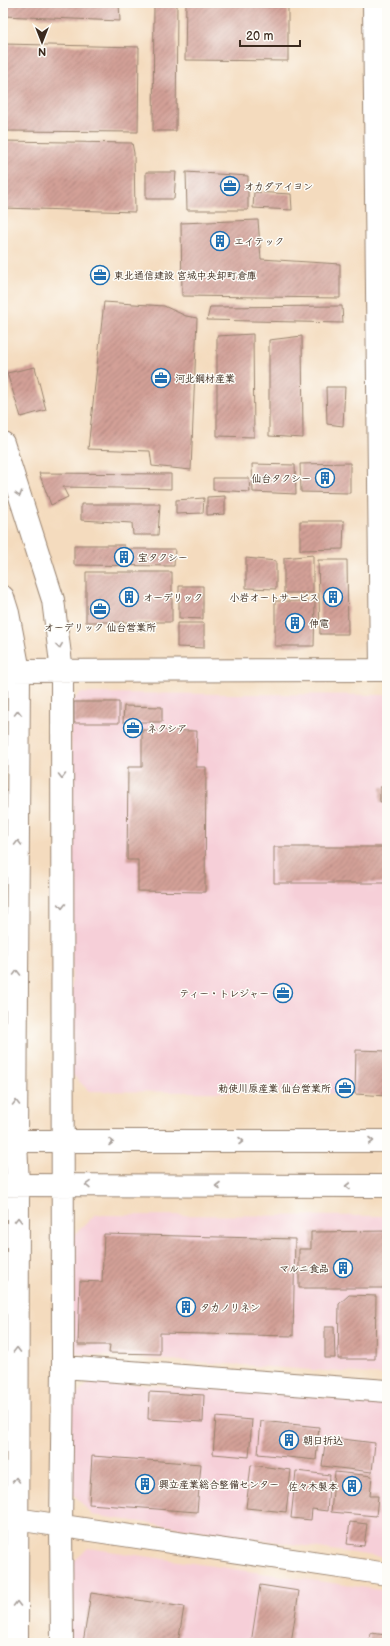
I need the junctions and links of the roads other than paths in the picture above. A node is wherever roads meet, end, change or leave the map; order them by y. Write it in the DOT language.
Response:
graph roads {
  1 [pos="374,3"];
  2 [pos="3,443"];
  3 [pos="3,598"];
  4 [pos="384,670"];
  5 [pos="11,671"];
  6 [pos="62,671"];
  7 [pos="387,1141"];
  8 [pos="9,1142"];
  9 [pos="62,1142"];
  10 [pos="10,1185"];
  11 [pos="63,1185"];
  12 [pos="387,1186"];
  13 [pos="63,1367"];
  14 [pos="387,1391"];
  15 [pos="10,1519"];
  16 [pos="61,1526"];
  17 [pos="387,1574"];
  18 [pos="17,1643"];
  19 [pos="62,1643"];
  1 -- 4 [label="street"];
  2 -- 6 [label="street, one-way"];
  3 -- 5 [label="street"];
  4 -- 6 [label="street"];
  5 -- 6 [label="street"];
  8 -- 5 [label="street, one-way"];
  6 -- 9 [label="street, one-way"];
  9 -- 7 [label="street, one-way"];
  8 -- 9 [label="street"];
  8 -- 10 [label="street"];
  9 -- 11 [label="street"];
  10 -- 11 [label="street"];
  15 -- 10 [label="street, one-way"];
  12 -- 11 [label="street, one-way"];
  11 -- 13 [label="street"];
  13 -- 14 [label="street"];
  13 -- 16 [label="street"];
  15 -- 16 [label="street"];
  18 -- 15 [label="street, one-way"];
  16 -- 17 [label="street"];
  16 -- 19 [label="street"];
}
